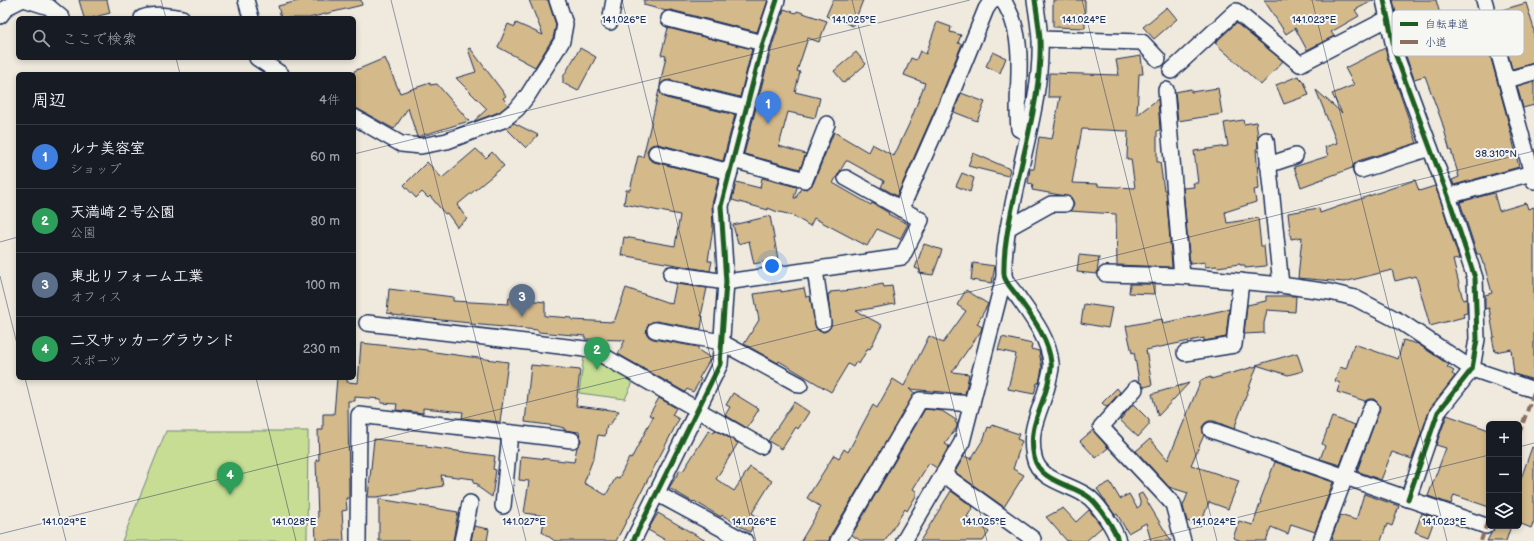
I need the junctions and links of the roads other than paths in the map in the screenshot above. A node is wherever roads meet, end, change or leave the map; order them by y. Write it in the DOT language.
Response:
graph roads {
  1 [pos="21,0"];
  2 [pos="246,0"];
  3 [pos="557,0"];
  4 [pos="614,0"];
  5 [pos="777,0"];
  6 [pos="992,0"];
  7 [pos="1002,0"];
  8 [pos="1035,0"];
  9 [pos="1384,0"];
  10 [pos="1484,0"];
  11 [pos="32,1"];
  12 [pos="1487,10"];
  13 [pos="0,16"];
  14 [pos="60,16"];
  15 [pos="146,16"];
  16 [pos="171,16"];
  17 [pos="250,16"];
  18 [pos="669,19"];
  19 [pos="1387,19"];
  20 [pos="610,22"];
  21 [pos="1040,39"];
  22 [pos="1392,40"];
  23 [pos="763,43"];
  24 [pos="1396,56"];
  25 [pos="1500,56"];
  26 [pos="1158,58"];
  27 [pos="262,60"];
  28 [pos="1171,71"];
  29 [pos="278,72"];
  30 [pos="1534,72"];
  31 [pos="1507,80"];
  32 [pos="668,89"];
  33 [pos="1166,90"];
  34 [pos="746,108"];
  35 [pos="356,118"];
  36 [pos="827,124"];
  37 [pos="1028,133"];
  38 [pos="1266,140"];
  39 [pos="1430,148"];
  40 [pos="656,153"];
  41 [pos="1295,156"];
  42 [pos="1268,165"];
  43 [pos="731,166"];
  44 [pos="1361,170"];
  45 [pos="1533,177"];
  46 [pos="846,178"];
  47 [pos="1448,196"];
  48 [pos="1065,204"];
  49 [pos="901,209"];
  50 [pos="1008,228"];
  51 [pos="815,270"];
  52 [pos="671,274"];
  53 [pos="1106,274"];
  54 [pos="1182,276"];
  55 [pos="1004,277"];
  56 [pos="726,282"];
  57 [pos="1241,282"];
  58 [pos="1281,284"];
  59 [pos="367,323"];
  60 [pos="823,323"];
  61 [pos="655,330"];
  62 [pos="722,342"];
  63 [pos="1185,353"];
  64 [pos="1472,369"];
  65 [pos="800,384"];
  66 [pos="1135,389"];
  67 [pos="1534,390"];
  68 [pos="972,404"];
  69 [pos="1370,408"];
  70 [pos="696,410"];
  71 [pos="1211,430"];
  72 [pos="510,433"];
  73 [pos="572,440"];
  74 [pos="761,446"];
  75 [pos="943,474"];
  76 [pos="1344,477"];
  77 [pos="656,493"];
  78 [pos="1408,499"];
  79 [pos="470,503"];
  80 [pos="503,506"];
  81 [pos="1486,526"];
  82 [pos="1034,539"];
  83 [pos="1117,540"];
  84 [pos="358,541"];
  85 [pos="462,541"];
  86 [pos="633,541"];
  87 [pos="745,541"];
  88 [pos="838,541"];
  89 [pos="904,541"];
  90 [pos="1183,541"];
  91 [pos="1321,541"];
  1 -- 13 [label="street"];
  2 -- 17 [label="street"];
  3 -- 35 [label="street"];
  4 -- 20 [label="street"];
  5 -- 23 [label="street"];
  6 -- 49 [label="street"];
  7 -- 37 [label="street"];
  8 -- 21 [label="street"];
  9 -- 19 [label="street"];
  10 -- 12 [label="street"];
  11 -- 14 [label="street"];
  15 -- 16 [label="street"];
  18 -- 23 [label="street"];
  19 -- 22 [label="street"];
  19 -- 28 [label="street"];
  21 -- 26 [label="street"];
  21 -- 37 [label="street"];
  23 -- 34 [label="street"];
  24 -- 39 [label="street"];
  25 -- 31 [label="street"];
  27 -- 29 [label="street"];
  30 -- 31 [label="street"];
  31 -- 45 [label="street"];
  32 -- 34 [label="street"];
  33 -- 54 [label="street"];
  34 -- 43 [label="street"];
  36 -- 43 [label="street"];
  37 -- 50 [label="street"];
  38 -- 42 [label="street"];
  39 -- 44 [label="street"];
  39 -- 47 [label="street"];
  40 -- 43 [label="street"];
  41 -- 42 [label="street"];
  42 -- 58 [label="street"];
  43 -- 56 [label="street"];
  45 -- 47 [label="street"];
  46 -- 49 [label="street"];
  47 -- 64 [label="street"];
  48 -- 50 [label="street"];
  49 -- 51 [label="street"];
  50 -- 55 [label="street"];
  51 -- 56 [label="street"];
  51 -- 60 [label="street"];
  52 -- 56 [label="street"];
  53 -- 54 [label="street"];
  54 -- 57 [label="street"];
  55 -- 68 [label="street"];
  55 -- 83 [label="street"];
  56 -- 62 [label="street"];
  57 -- 58 [label="street"];
  57 -- 63 [label="street"];
  58 -- 64 [label="street"];
  59 -- 70 [label="street"];
  61 -- 62 [label="street"];
  62 -- 65 [label="street"];
  62 -- 70 [label="street"];
  64 -- 67 [label="street"];
  64 -- 78 [label="street"];
  66 -- 90 [label="street"];
  68 -- 75 [label="street"];
  68 -- 88 [label="street"];
  69 -- 76 [label="street"];
  70 -- 74 [label="street"];
  70 -- 77 [label="street"];
  71 -- 76 [label="street"];
  72 -- 73 [label="street"];
  72 -- 80 [label="street"];
  72 -- 84 [label="street"];
  75 -- 82 [label="street"];
  75 -- 89 [label="street"];
  76 -- 78 [label="street"];
  76 -- 91 [label="street"];
  77 -- 86 [label="street"];
  77 -- 87 [label="street"];
  78 -- 81 [label="street"];
  79 -- 85 [label="street"];
}
